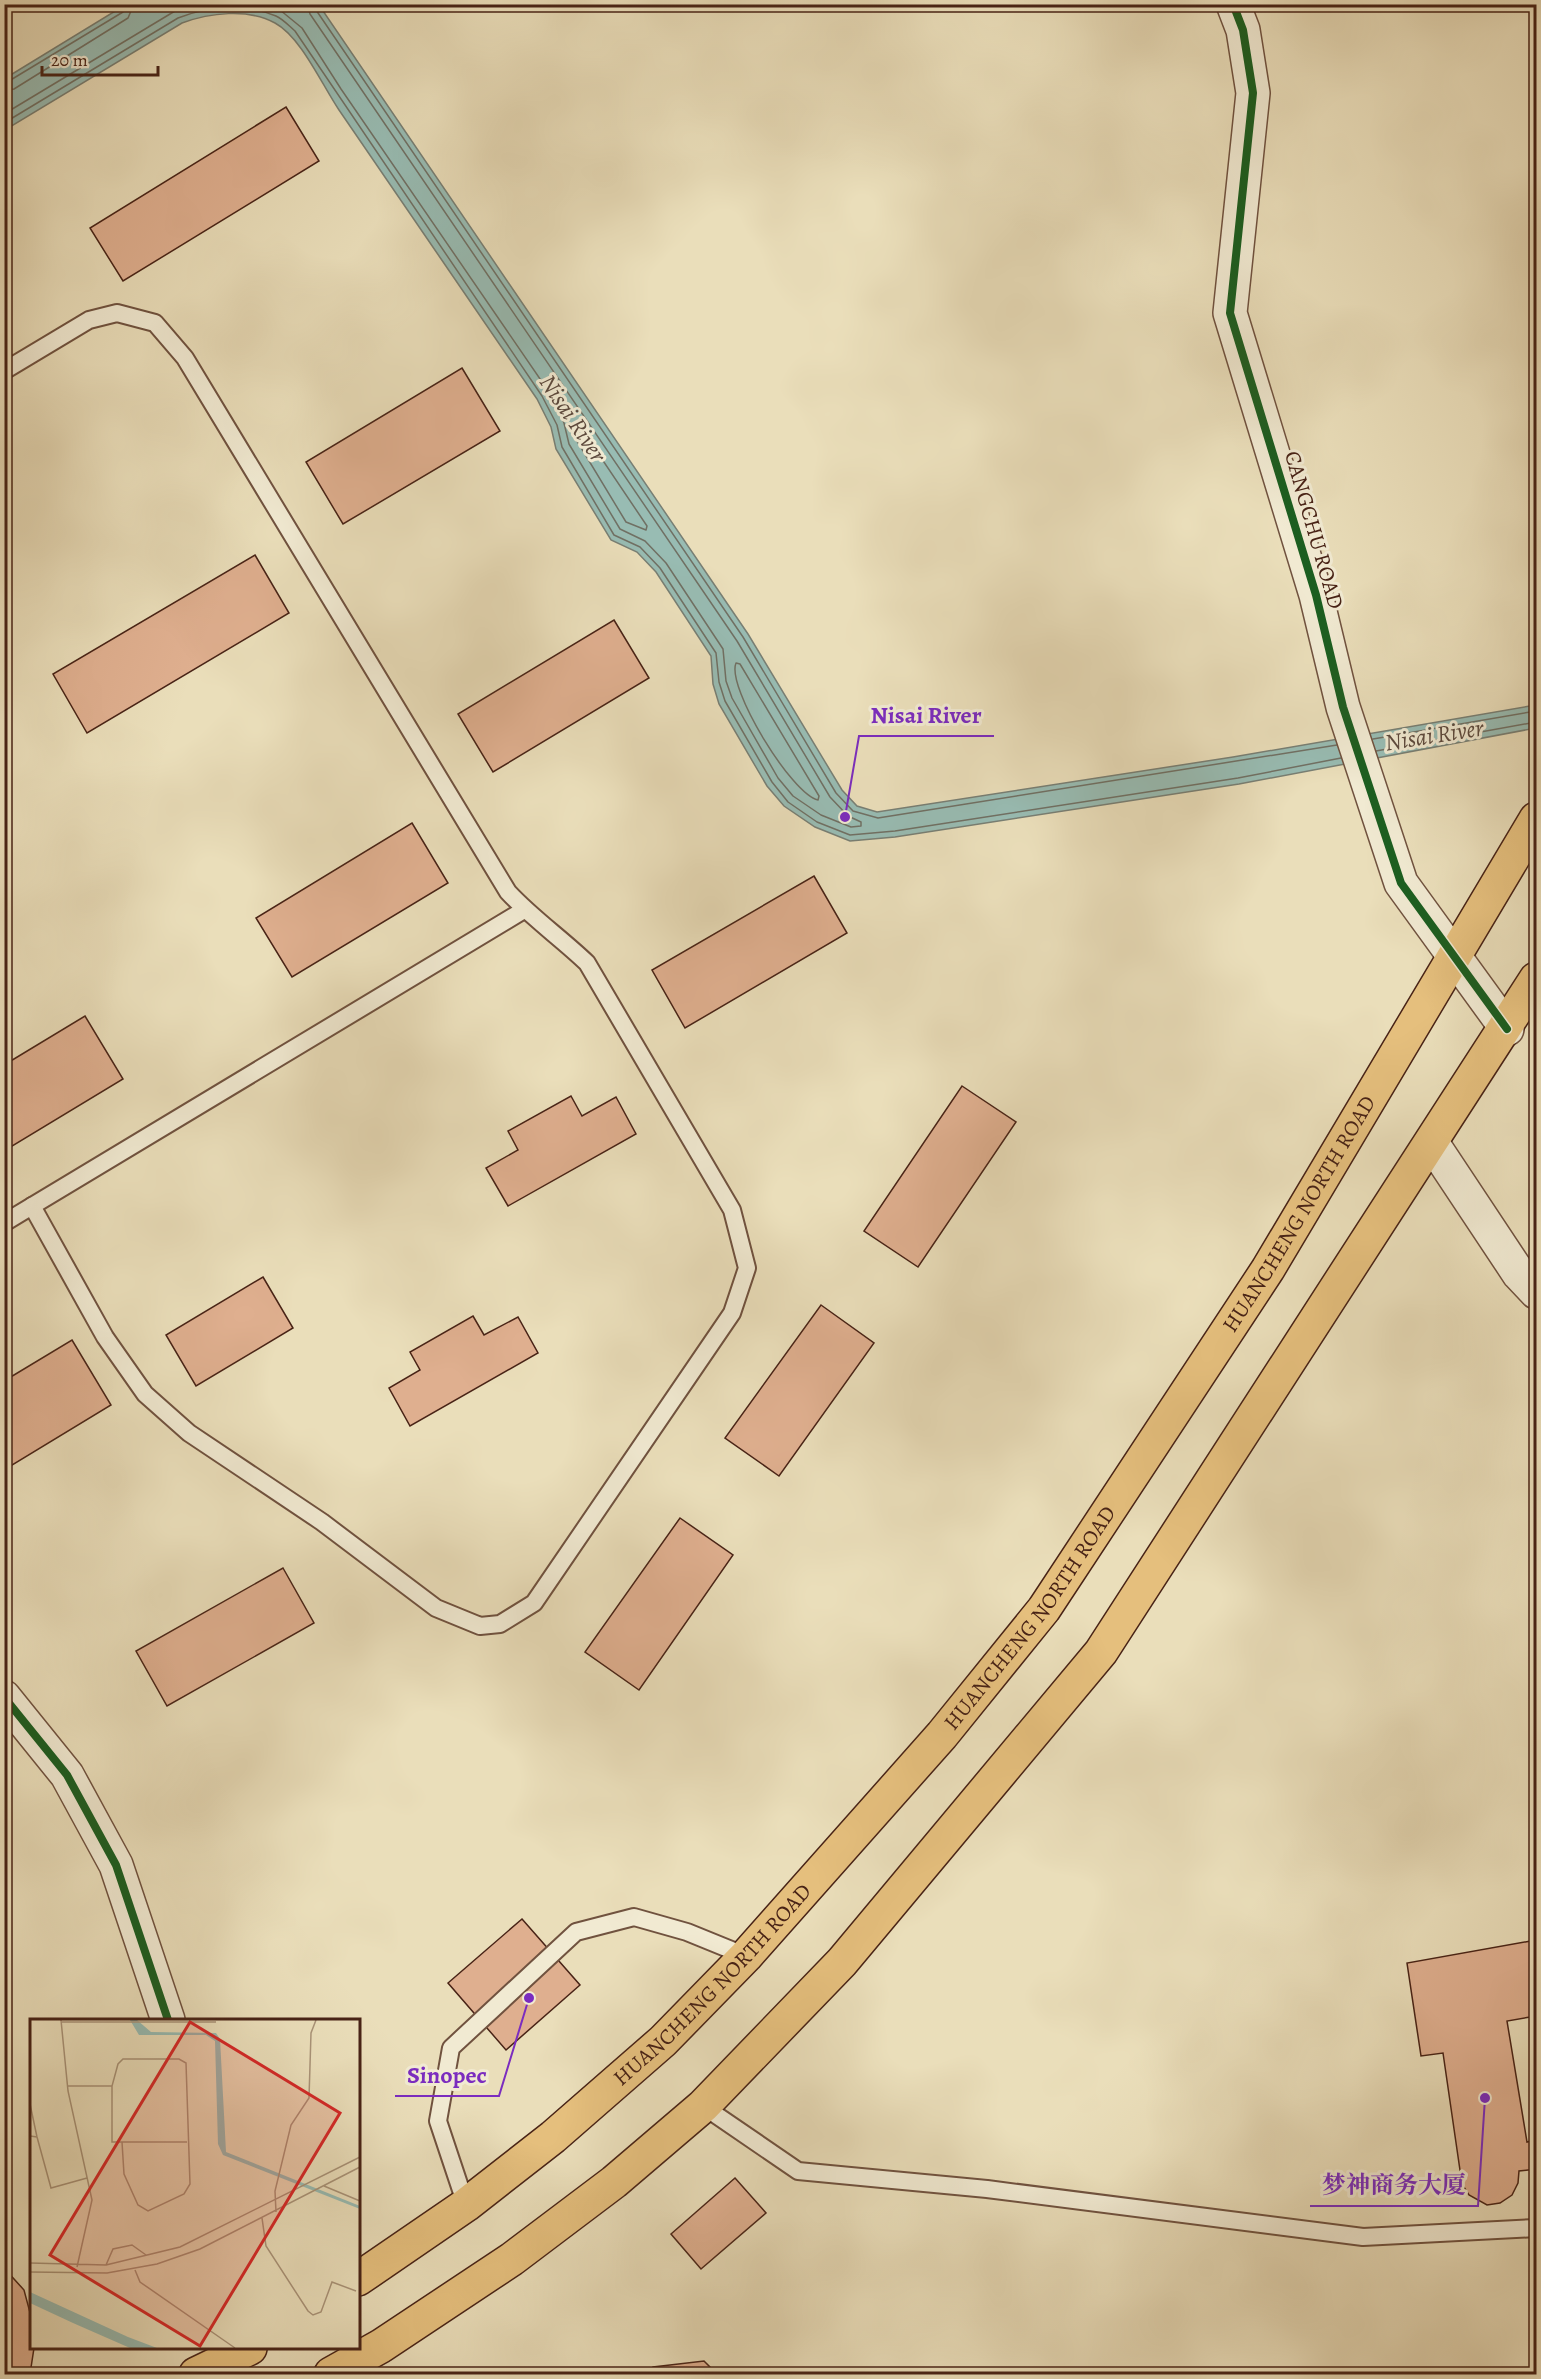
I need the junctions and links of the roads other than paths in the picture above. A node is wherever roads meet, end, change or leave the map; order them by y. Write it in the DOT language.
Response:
graph roads {
  1 [pos="1233,4"];
  2 [pos="4,371"];
  3 [pos="1534,823"];
  4 [pos="524,910"];
  5 [pos="1454,956"];
  6 [pos="1536,979"];
  7 [pos="1507,1029"];
  8 [pos="1432,1143"];
  9 [pos="32,1206"];
  10 [pos="4,1222"];
  11 [pos="1536,1292"];
  12 [pos="4,1697"];
  13 [pos="746,1956"];
  14 [pos="168,2019"];
  15 [pos="703,2106"];
  16 [pos="466,2205"];
  17 [pos="1536,2228"];
  18 [pos="360,2278"];
  19 [pos="248,2349"];
  20 [pos="196,2374"];
  21 [pos="331,2374"];
  1 -- 5 [label="street, CANGCHU ROAD"];
  2 -- 4 [label="lane"];
  3 -- 5 [label="main road, HUANCHENG NORTH ROAD"];
  4 -- 9 [label="lane"];
  4 -- 9 [label="lane"];
  5 -- 7 [label="street, CANGCHU ROAD"];
  5 -- 13 [label="main road, HUANCHENG NORTH ROAD"];
  6 -- 7 [label="main road"];
  7 -- 8 [label="main road"];
  8 -- 11 [label="street"];
  8 -- 15 [label="main road"];
  9 -- 10 [label="lane"];
  12 -- 14 [label="street"];
  13 -- 16 [label="main road, HUANCHENG NORTH ROAD"];
  13 -- 16 [label="lane"];
  15 -- 17 [label="lane"];
  15 -- 21 [label="main road"];
  16 -- 18 [label="main road, HUANCHENG NORTH ROAD"];
  19 -- 20 [label="main road"];
}
